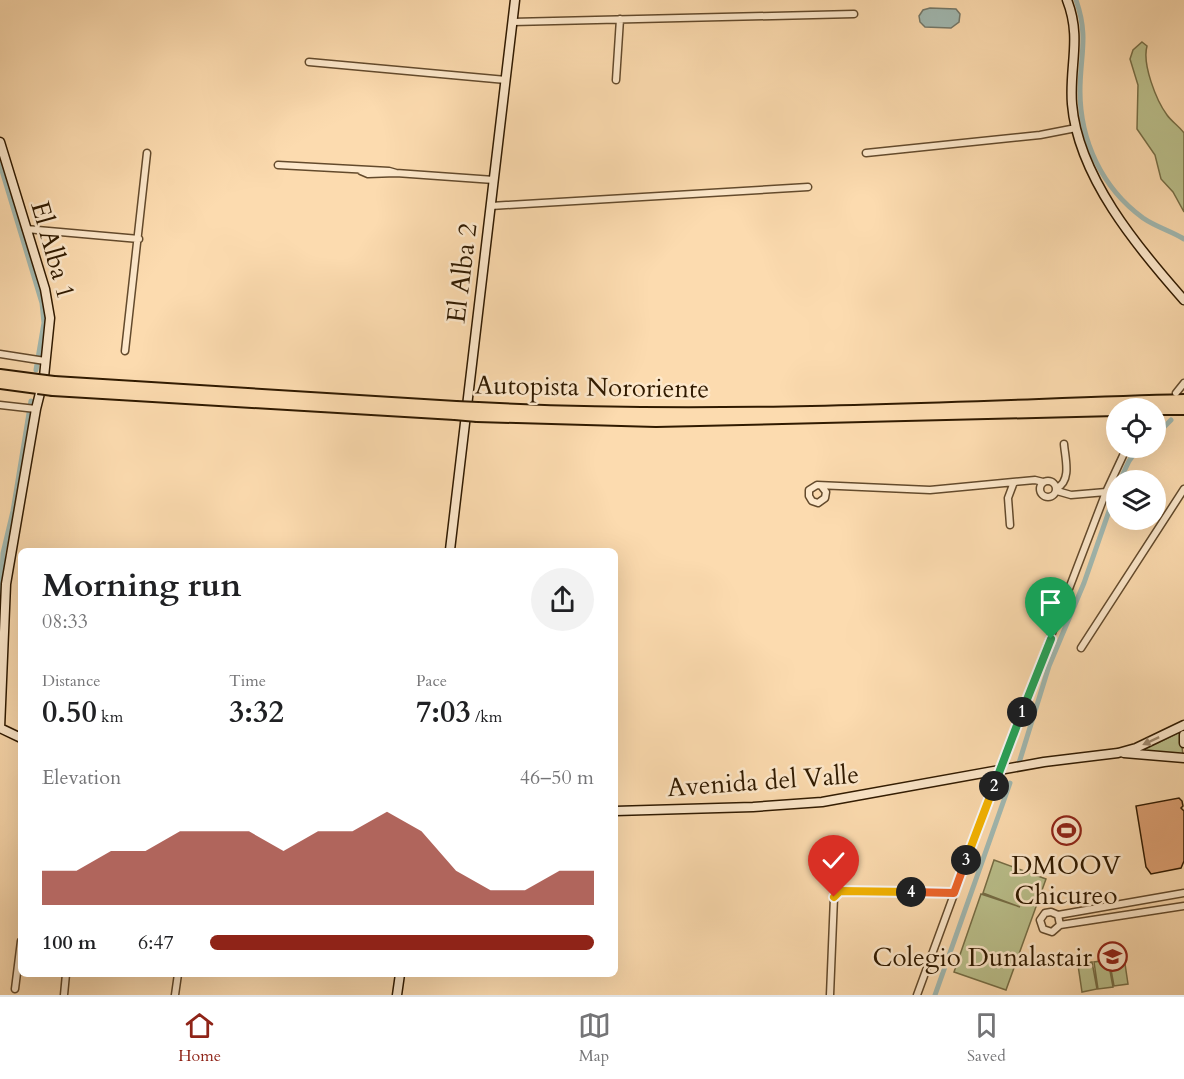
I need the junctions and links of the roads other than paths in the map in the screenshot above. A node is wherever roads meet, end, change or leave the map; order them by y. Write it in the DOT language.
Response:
graph roads {
  1 [pos="515,0"];
  2 [pos="1067,0"];
  3 [pos="854,14"];
  4 [pos="620,20"];
  5 [pos="513,22"];
  6 [pos="309,62"];
  7 [pos="506,80"];
  8 [pos="616,80"];
  9 [pos="1076,128"];
  10 [pos="0,142"];
  11 [pos="147,153"];
  12 [pos="866,153"];
  13 [pos="278,165"];
  14 [pos="495,180"];
  15 [pos="808,187"];
  16 [pos="491,206"];
  17 [pos="26,229"];
  18 [pos="139,239"];
  19 [pos="1184,300"];
  20 [pos="125,351"];
  21 [pos="0,354"];
  22 [pos="43,361"];
  23 [pos="0,375"];
  24 [pos="0,383"];
  25 [pos="1184,383"];
  26 [pos="38,384"];
  27 [pos="1180,397"];
  28 [pos="0,405"];
  29 [pos="32,409"];
  30 [pos="1166,409"];
  31 [pos="1184,409"];
  32 [pos="1106,410"];
  33 [pos="478,412"];
  34 [pos="1064,444"];
  35 [pos="1014,482"];
  36 [pos="1043,482"];
  37 [pos="822,487"];
  38 [pos="1057,489"];
  39 [pos="1184,489"];
  40 [pos="1106,492"];
  41 [pos="1010,525"];
  42 [pos="450,548"];
  43 [pos="1081,648"];
  44 [pos="1184,725"];
  45 [pos="0,728"];
  46 [pos="1184,735"];
  47 [pos="18,737"];
  48 [pos="1184,742"];
  49 [pos="1118,753"];
  50 [pos="1184,758"];
  51 [pos="999,772"];
  52 [pos="618,811"];
  53 [pos="954,893"];
  54 [pos="1184,893"];
  55 [pos="1149,900"];
  56 [pos="1184,906"];
  57 [pos="1160,910"];
  58 [pos="1058,915"];
  59 [pos="1060,925"];
  60 [pos="18,966"];
  61 [pos="66,977"];
  62 [pos="176,977"];
  63 [pos="400,977"];
  64 [pos="15,990"];
  65 [pos="64,995"];
  66 [pos="173,995"];
  67 [pos="397,995"];
  68 [pos="831,995"];
  69 [pos="917,995"];
  1 -- 5 [label="street, El Alba 2"];
  2 -- 9 [label="street"];
  3 -- 4 [label="street"];
  4 -- 5 [label="street"];
  4 -- 8 [label="street"];
  5 -- 7 [label="street, El Alba 2"];
  6 -- 7 [label="street"];
  7 -- 14 [label="street, El Alba 2"];
  9 -- 12 [label="street"];
  9 -- 19 [label="street"];
  10 -- 17 [label="street, El Alba 1"];
  11 -- 18 [label="street"];
  13 -- 14 [label="street"];
  14 -- 16 [label="street, El Alba 2"];
  15 -- 16 [label="street"];
  16 -- 42 [label="street, El Alba 2"];
  17 -- 18 [label="street"];
  17 -- 22 [label="street, El Alba 1"];
  18 -- 20 [label="street"];
  21 -- 22 [label="street"];
  22 -- 29 [label="street, El Alba 1"];
  23 -- 26 [label="highway, Autopista Nororiente"];
  24 -- 26 [label="highway, Autopista Nororiente"];
  25 -- 27 [label="street"];
  26 -- 33 [label="highway, Autopista Nororiente, bridge"];
  27 -- 33 [label="highway, Autopista Nororiente"];
  28 -- 29 [label="street"];
  29 -- 45 [label="street, El Alba 1"];
  30 -- 31 [label="highway"];
  32 -- 33 [label="highway, Autopista Nororiente"];
  34 -- 38 [label="street"];
  35 -- 36 [label="street"];
  35 -- 37 [label="street"];
  35 -- 41 [label="street"];
  36 -- 38 [label="street"];
  36 -- 38 [label="street"];
  38 -- 40 [label="street"];
  39 -- 43 [label="street"];
  40 -- 51 [label="street"];
  44 -- 49 [label="street, Avenida del Valle, one-way"];
  45 -- 47 [label="street"];
  46 -- 48 [label="street"];
  49 -- 50 [label="street, Avenida del Valle"];
  49 -- 51 [label="street, Avenida del Valle"];
  51 -- 52 [label="street, Avenida del Valle"];
  51 -- 53 [label="street"];
  53 -- 68 [label="street"];
  53 -- 69 [label="street"];
  54 -- 55 [label="street"];
  55 -- 57 [label="street"];
  55 -- 58 [label="street"];
  56 -- 57 [label="street"];
  57 -- 59 [label="street"];
  58 -- 59 [label="street"];
  58 -- 59 [label="street"];
  60 -- 64 [label="street"];
  61 -- 65 [label="street"];
  62 -- 66 [label="street"];
  63 -- 67 [label="street"];
}
